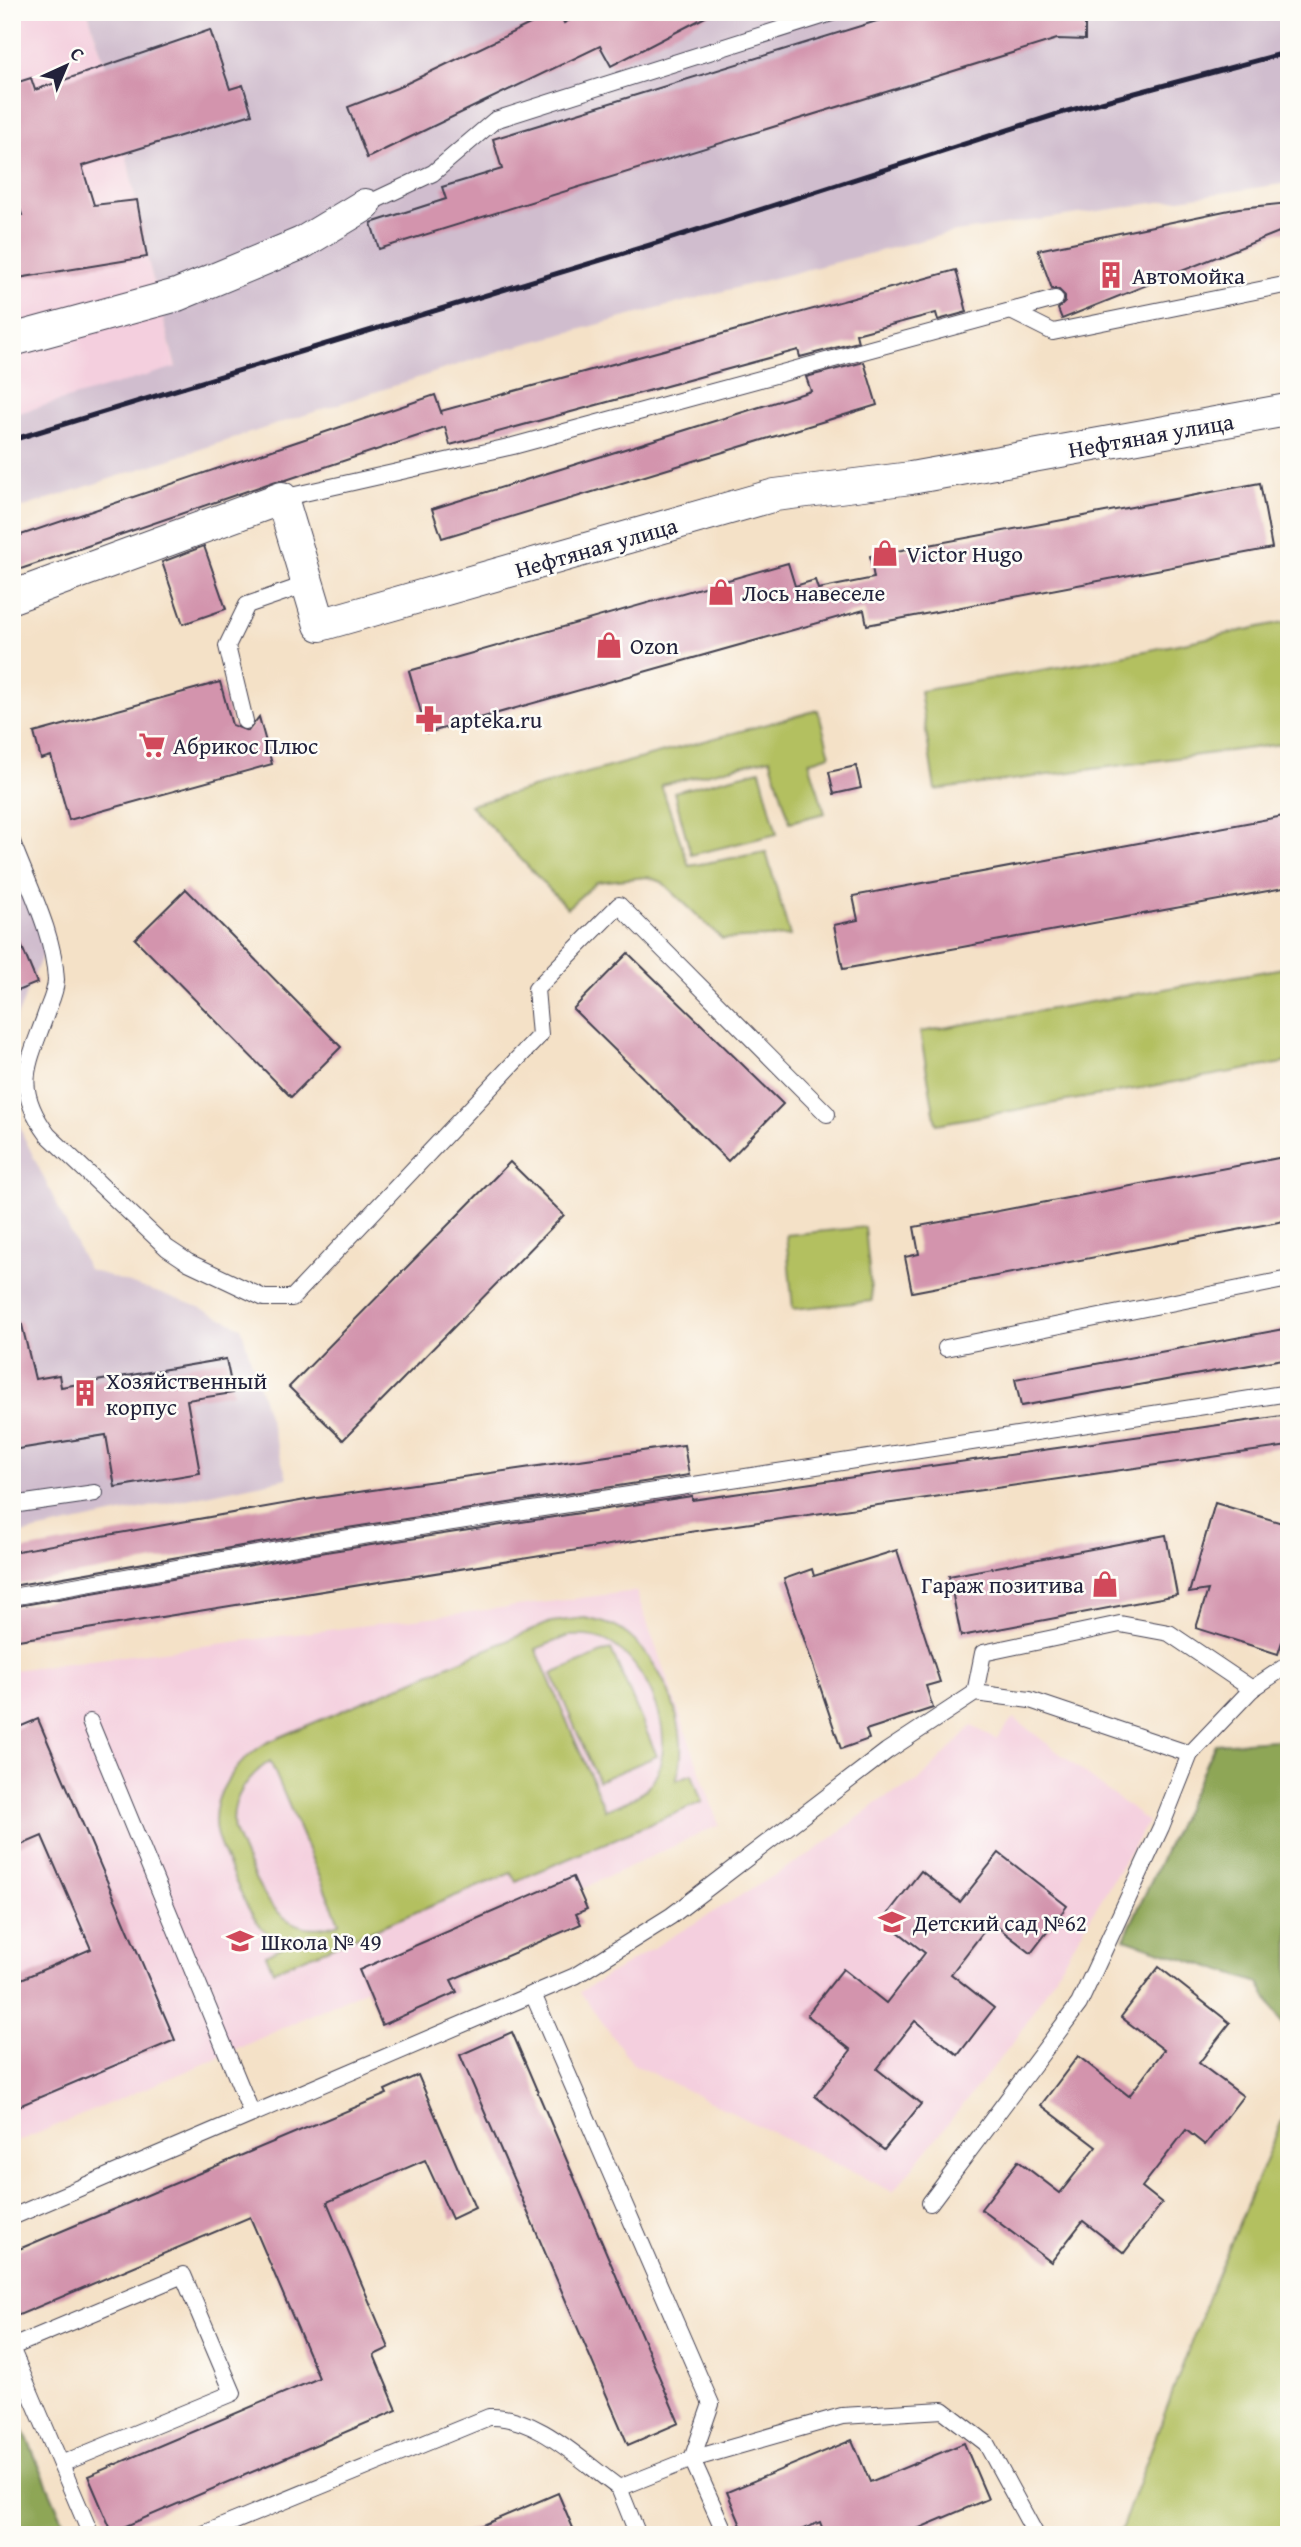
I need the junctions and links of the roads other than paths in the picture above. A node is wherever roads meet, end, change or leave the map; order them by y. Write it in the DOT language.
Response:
graph roads {
  1 [pos="835,12"];
  2 [pos="365,205"];
  3 [pos="1289,284"];
  4 [pos="1055,299"];
  5 [pos="1011,311"];
  6 [pos="12,340"];
  7 [pos="1288,414"];
  8 [pos="282,498"];
  9 [pos="308,584"];
  10 [pos="12,597"];
  11 [pos="246,721"];
  12 [pos="12,842"];
  13 [pos="827,1114"];
  14 [pos="1289,1279"];
  15 [pos="946,1348"];
  16 [pos="1289,1393"];
  17 [pos="95,1493"];
  18 [pos="12,1505"];
  19 [pos="12,1597"];
  20 [pos="1289,1664"];
  21 [pos="1252,1689"];
  22 [pos="975,1693"];
  23 [pos="90,1721"];
  24 [pos="1189,1754"];
  25 [pos="533,1994"];
  26 [pos="252,2114"];
  27 [pos="930,2203"];
  28 [pos="12,2217"];
  29 [pos="12,2348"];
  30 [pos="692,2459"];
  31 [pos="61,2464"];
  32 [pos="619,2488"];
  33 [pos="91,2535"];
  34 [pos="201,2535"];
  35 [pos="638,2535"];
  36 [pos="726,2535"];
  37 [pos="1036,2535"];
  1 -- 2 [label="lane"];
  2 -- 6 [label="street"];
  3 -- 5 [label="lane"];
  4 -- 5 [label="lane"];
  5 -- 8 [label="lane"];
  7 -- 9 [label="street, Нефтяная улица"];
  8 -- 9 [label="street, Нефтяная улица"];
  8 -- 10 [label="street"];
  9 -- 11 [label="lane"];
  12 -- 13 [label="lane"];
  14 -- 15 [label="lane"];
  16 -- 19 [label="lane"];
  17 -- 18 [label="lane"];
  20 -- 21 [label="lane"];
  21 -- 22 [label="lane"];
  21 -- 24 [label="lane"];
  22 -- 24 [label="lane"];
  22 -- 25 [label="lane"];
  23 -- 26 [label="lane"];
  24 -- 27 [label="lane"];
  25 -- 26 [label="lane"];
  25 -- 30 [label="lane"];
  26 -- 28 [label="lane"];
  29 -- 31 [label="lane"];
  29 -- 31 [label="lane"];
  30 -- 32 [label="lane"];
  30 -- 36 [label="lane"];
  30 -- 37 [label="lane"];
  31 -- 33 [label="lane"];
  32 -- 34 [label="lane"];
  32 -- 35 [label="lane"];
}
